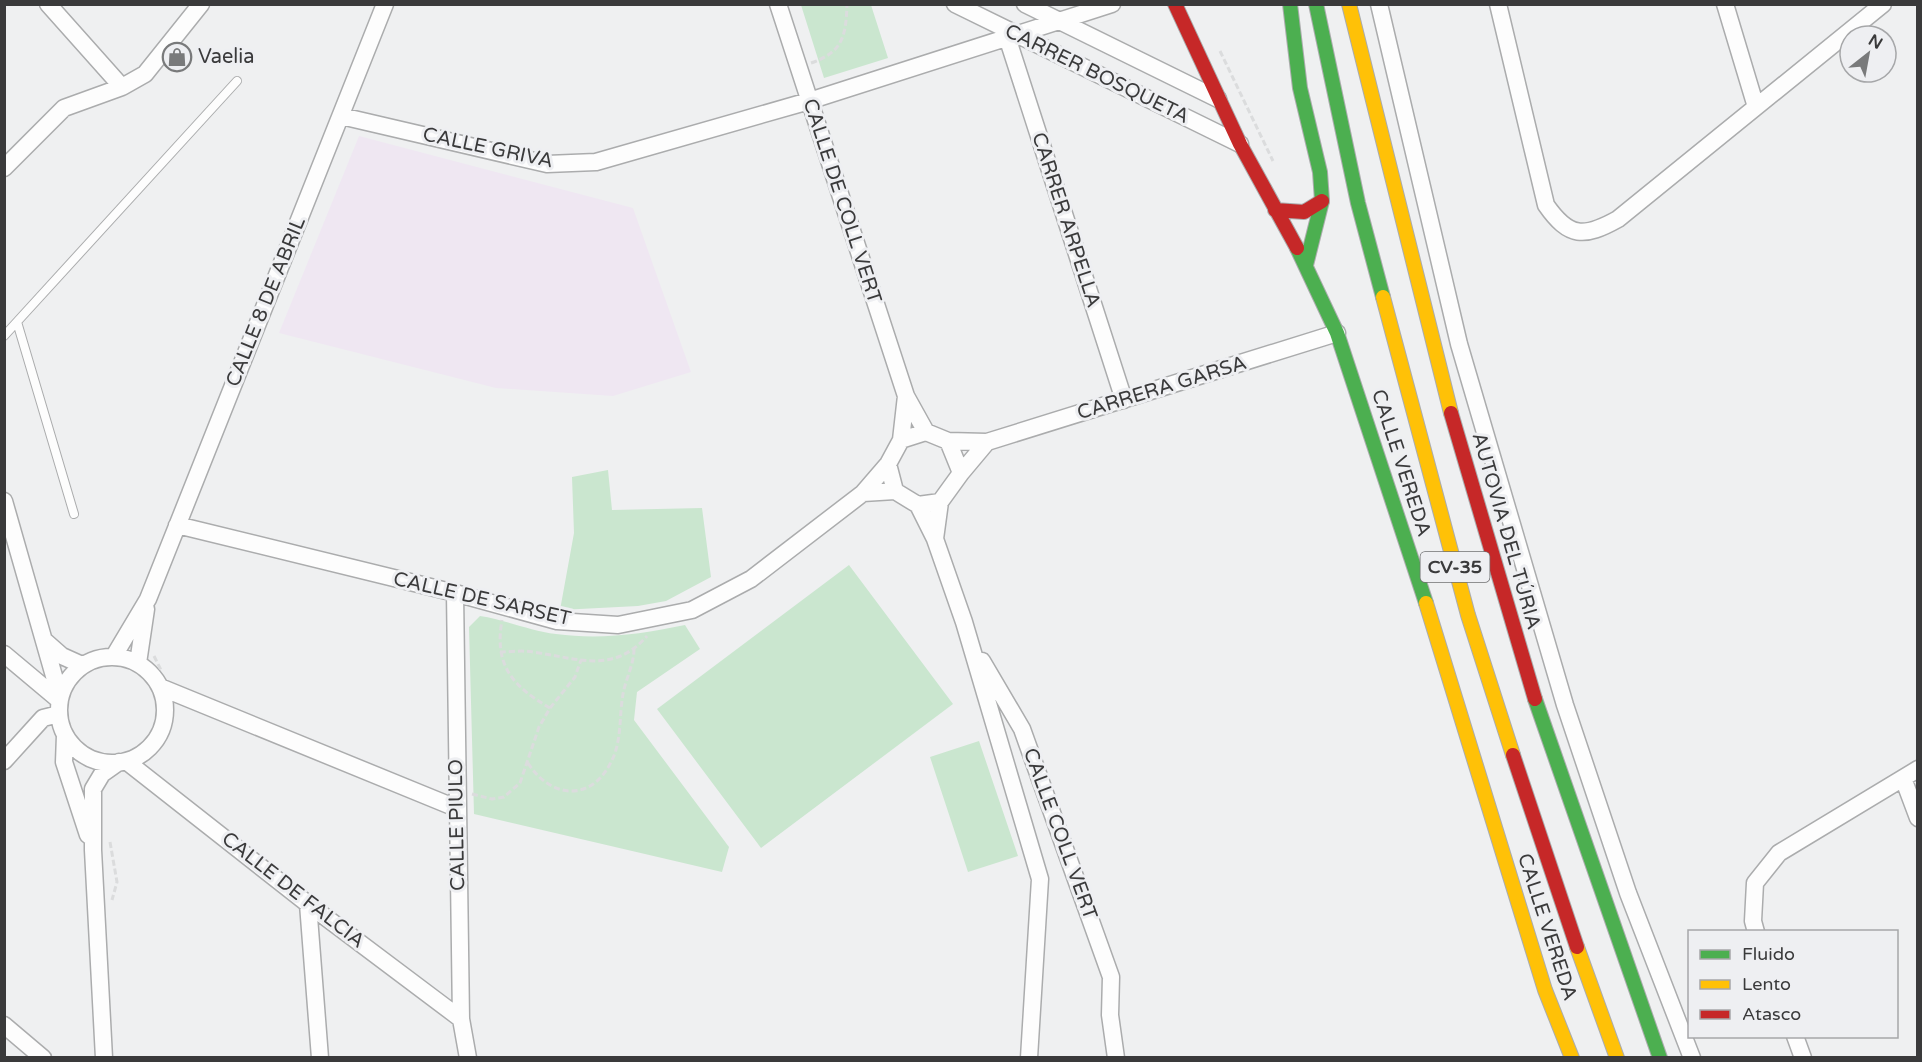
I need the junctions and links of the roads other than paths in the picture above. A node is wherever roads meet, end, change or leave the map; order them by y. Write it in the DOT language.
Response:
graph roads {
  1 [pos="201,4"];
  2 [pos="385,4"];
  3 [pos="778,4"];
  4 [pos="955,4"];
  5 [pos="1025,4"];
  6 [pos="1112,4"];
  7 [pos="1175,4"];
  8 [pos="1290,4"];
  9 [pos="1295,4"];
  10 [pos="1316,4"];
  11 [pos="1350,4"];
  12 [pos="1379,4"];
  13 [pos="1498,4"];
  14 [pos="1725,4"];
  15 [pos="1882,4"];
  16 [pos="58,8"];
  17 [pos="1060,22"];
  18 [pos="1013,38"];
  19 [pos="1311,57"];
  20 [pos="237,81"];
  21 [pos="122,87"];
  22 [pos="1319,89"];
  23 [pos="1218,99"];
  24 [pos="809,101"];
  25 [pos="1756,107"];
  26 [pos="340,116"];
  27 [pos="1240,144"];
  28 [pos="4,168"];
  29 [pos="1322,201"];
  30 [pos="1359,203"];
  31 [pos="1275,210"];
  32 [pos="1306,265"];
  33 [pos="17,322"];
  34 [pos="1337,333"];
  35 [pos="4,336"];
  36 [pos="906,396"];
  37 [pos="1124,400"];
  38 [pos="926,432"];
  39 [pos="901,440"];
  40 [pos="948,441"];
  41 [pos="987,442"];
  42 [pos="888,464"];
  43 [pos="961,473"];
  44 [pos="895,491"];
  45 [pos="863,493"];
  46 [pos="4,501"];
  47 [pos="940,502"];
  48 [pos="918,505"];
  49 [pos="74,514"];
  50 [pos="177,525"];
  51 [pos="935,539"];
  52 [pos="454,593"];
  53 [pos="148,599"];
  54 [pos="964,622"];
  55 [pos="45,641"];
  56 [pos="4,654"];
  57 [pos="114,656"];
  58 [pos="138,663"];
  59 [pos="82,666"];
  60 [pos="166,689"];
  61 [pos="60,704"];
  62 [pos="65,735"];
  63 [pos="4,761"];
  64 [pos="123,762"];
  65 [pos="1917,769"];
  66 [pos="1903,778"];
  67 [pos="456,808"];
  68 [pos="1917,818"];
  69 [pos="93,850"];
  70 [pos="308,904"];
  71 [pos="1755,930"];
  72 [pos="461,1019"];
  73 [pos="4,1025"];
  74 [pos="1796,1038"];
  75 [pos="43,1058"];
  76 [pos="104,1058"];
  77 [pos="320,1058"];
  78 [pos="468,1058"];
  79 [pos="1029,1058"];
  80 [pos="1116,1058"];
  81 [pos="1572,1058"];
  82 [pos="1617,1058"];
  83 [pos="1660,1058"];
  84 [pos="1692,1058"];
  85 [pos="1803,1058"];
  1 -- 21 [label="street"];
  2 -- 26 [label="street, CALLE 8 DE ABRIL"];
  3 -- 24 [label="street, CALLE DE COLL VERT"];
  4 -- 18 [label="street, CARRER BOSQUETA"];
  5 -- 17 [label="street, CARRER BOSQUETA"];
  6 -- 17 [label="street, CALLE GRIVA"];
  7 -- 23 [label="main road, CALLE VEREDA"];
  8 -- 29 [label="main road"];
  9 -- 19 [label="main road"];
  10 -- 30 [label="main road, CV-35"];
  11 -- 83 [label="main road, AUTOVIA DEL TÚRIA / CV-35"];
  12 -- 84 [label="street"];
  13 -- 25 [label="street"];
  14 -- 25 [label="street"];
  15 -- 25 [label="street"];
  16 -- 21 [label="street"];
  17 -- 18 [label="street, CALLE GRIVA"];
  17 -- 23 [label="street, CARRER BOSQUETA"];
  18 -- 24 [label="street, CALLE GRIVA"];
  18 -- 27 [label="street, CARRER BOSQUETA"];
  18 -- 37 [label="street, CARRER ARPELLA"];
  20 -- 33 [label="lane"];
  21 -- 28 [label="street"];
  22 -- 30 [label="main road"];
  23 -- 27 [label="main road, CALLE VEREDA"];
  24 -- 26 [label="street, CALLE GRIVA"];
  24 -- 36 [label="street, CALLE DE COLL VERT"];
  26 -- 50 [label="street, CALLE 8 DE ABRIL"];
  27 -- 31 [label="main road, CALLE VEREDA"];
  29 -- 31 [label="main road"];
  29 -- 32 [label="main road"];
  30 -- 82 [label="main road, CV-35"];
  31 -- 32 [label="main road, CALLE VEREDA"];
  32 -- 34 [label="main road, CALLE VEREDA"];
  33 -- 35 [label="lane"];
  33 -- 49 [label="lane"];
  34 -- 37 [label="street, CARRERA GARSA"];
  34 -- 81 [label="main road, CALLE VEREDA"];
  36 -- 38 [label="street, CALLE DE COLL VERT"];
  36 -- 39 [label="street, CALLE DE COLL VERT"];
  37 -- 41 [label="street, CARRERA GARSA"];
  38 -- 39 [label="street"];
  38 -- 40 [label="street"];
  39 -- 42 [label="street"];
  40 -- 41 [label="street, CARRERA GARSA"];
  40 -- 43 [label="street"];
  41 -- 43 [label="street"];
  42 -- 44 [label="street"];
  42 -- 45 [label="street, CALLE DE SARSET"];
  43 -- 47 [label="street"];
  44 -- 45 [label="street"];
  44 -- 48 [label="street"];
  45 -- 52 [label="street, CALLE DE SARSET"];
  46 -- 55 [label="street"];
  47 -- 48 [label="street"];
  47 -- 51 [label="street, CALLE COLL VERT"];
  48 -- 51 [label="street, CALLE COLL VERT"];
  50 -- 52 [label="street, CALLE DE SARSET"];
  50 -- 53 [label="street, CALLE 8 DE ABRIL"];
  51 -- 54 [label="street, CALLE COLL VERT"];
  52 -- 67 [label="street, CALLE PIULO"];
  53 -- 57 [label="street, CALLE 8 DE ABRIL"];
  53 -- 58 [label="street, CALLE 8 DE ABRIL"];
  54 -- 79 [label="street, CALLE COLL VERT"];
  54 -- 80 [label="street, CALLE COLL VERT"];
  55 -- 59 [label="street"];
  55 -- 61 [label="street"];
  56 -- 61 [label="street"];
  57 -- 58 [label="street"];
  57 -- 59 [label="street"];
  58 -- 60 [label="street"];
  59 -- 61 [label="street"];
  60 -- 64 [label="street"];
  60 -- 67 [label="street"];
  61 -- 62 [label="street"];
  61 -- 63 [label="street"];
  62 -- 64 [label="street"];
  62 -- 69 [label="street"];
  64 -- 69 [label="street"];
  64 -- 70 [label="street, CALLE DE FALCIA"];
  65 -- 66 [label="street"];
  66 -- 68 [label="street"];
  66 -- 71 [label="street"];
  67 -- 72 [label="street, CALLE PIULO"];
  69 -- 76 [label="street"];
  70 -- 72 [label="street, CALLE DE FALCIA"];
  70 -- 77 [label="street"];
  72 -- 78 [label="street, CALLE PIULO"];
  73 -- 75 [label="street"];
  74 -- 85 [label="street"];
}
